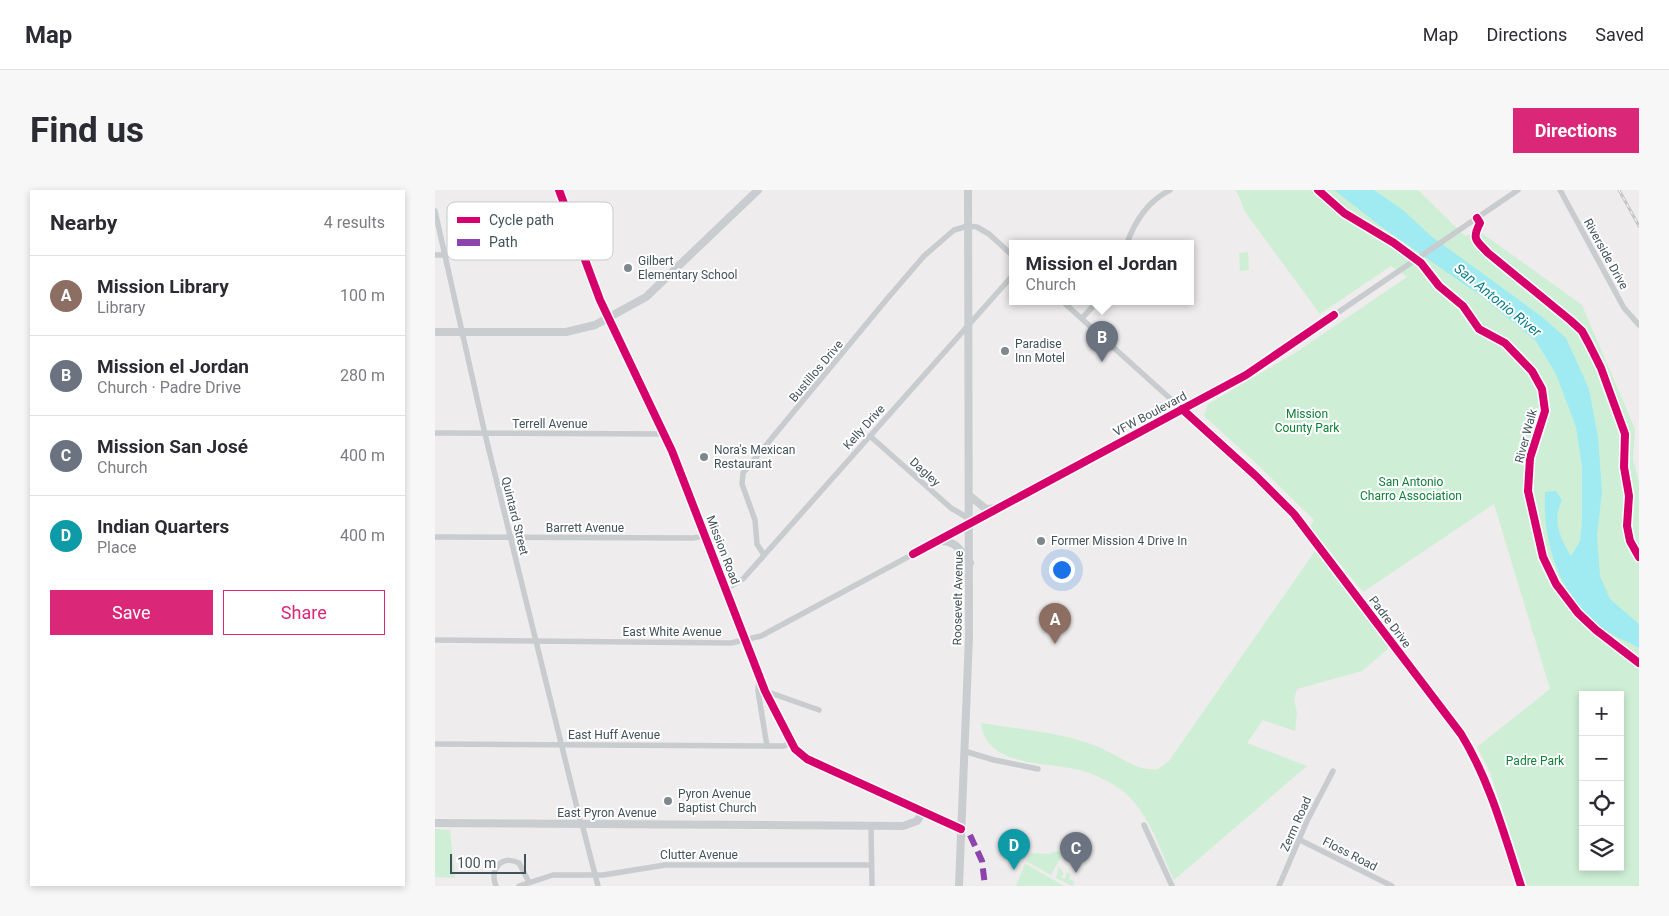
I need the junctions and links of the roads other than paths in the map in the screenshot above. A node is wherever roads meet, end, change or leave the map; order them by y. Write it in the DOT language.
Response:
graph roads {
  1 [pos="559,190"];
  2 [pos="758,190"];
  3 [pos="969,190"];
  4 [pos="1170,190"];
  5 [pos="1518,190"];
  6 [pos="1560,190"];
  7 [pos="563,202"];
  8 [pos="435,211"];
  9 [pos="968,226"];
  10 [pos="1128,240"];
  11 [pos="1009,252"];
  12 [pos="435,255"];
  13 [pos="446,255"];
  14 [pos="447,260"];
  15 [pos="447,260"];
  16 [pos="585,260"];
  17 [pos="1009,280"];
  18 [pos="1067,305"];
  19 [pos="1093,305"];
  20 [pos="609,318"];
  21 [pos="1082,318"];
  22 [pos="1639,325"];
  23 [pos="968,326"];
  24 [pos="435,332"];
  25 [pos="462,332"];
  26 [pos="1183,409"];
  27 [pos="435,433"];
  28 [pos="485,434"];
  29 [pos="665,434"];
  30 [pos="870,436"];
  31 [pos="969,496"];
  32 [pos="1000,508"];
  33 [pos="970,522"];
  34 [pos="705,536"];
  35 [pos="435,537"];
  36 [pos="510,538"];
  37 [pos="938,541"];
  38 [pos="764,555"];
  39 [pos="969,563"];
  40 [pos="726,588"];
  41 [pos="435,640"];
  42 [pos="534,641"];
  43 [pos="746,641"];
  44 [pos="759,675"];
  45 [pos="765,691"];
  46 [pos="819,710"];
  47 [pos="792,742"];
  48 [pos="435,744"];
  49 [pos="560,744"];
  50 [pos="767,746"];
  51 [pos="964,751"];
  52 [pos="1038,768"];
  53 [pos="1333,771"];
  54 [pos="923,812"];
  55 [pos="435,823"];
  56 [pos="582,824"];
  57 [pos="1144,825"];
  58 [pos="871,826"];
  59 [pos="961,829"];
  60 [pos="1300,840"];
  61 [pos="871,865"];
  62 [pos="595,875"];
  63 [pos="529,882"];
  64 [pos="495,886"];
  65 [pos="519,886"];
  66 [pos="598,886"];
  67 [pos="871,886"];
  68 [pos="959,886"];
  69 [pos="1172,886"];
  70 [pos="1279,886"];
  71 [pos="1389,886"];
  72 [pos="1521,886"];
  1 -- 7 [label="street, Mission Road"];
  2 -- 20 [label="street"];
  3 -- 9 [label="street, Roosevelt Avenue"];
  4 -- 10 [label="street"];
  5 -- 26 [label="street, VFW Boulevard"];
  6 -- 22 [label="street, Riverside Drive"];
  8 -- 13 [label="street, Quintard Street"];
  9 -- 11 [label="street"];
  9 -- 23 [label="street, Roosevelt Avenue"];
  9 -- 38 [label="street, Bustillos Drive"];
  12 -- 13 [label="street"];
  13 -- 14 [label="street, Quintard Street"];
  15 -- 25 [label="street, Quintard Street"];
  16 -- 20 [label="street, Mission Road"];
  17 -- 23 [label="street, Kelly Drive"];
  18 -- 21 [label="street, Padre Drive"];
  19 -- 21 [label="street"];
  20 -- 25 [label="street"];
  20 -- 29 [label="street, Mission Road"];
  21 -- 26 [label="street, Padre Drive"];
  23 -- 30 [label="street, Kelly Drive"];
  23 -- 31 [label="street, Roosevelt Avenue"];
  24 -- 25 [label="street"];
  25 -- 28 [label="street, Quintard Street"];
  26 -- 32 [label="street, VFW Boulevard"];
  26 -- 72 [label="street, Padre Drive"];
  27 -- 28 [label="street, Terrell Avenue"];
  28 -- 29 [label="street, Terrell Avenue"];
  28 -- 36 [label="street, Quintard Street"];
  29 -- 34 [label="street, Mission Road"];
  30 -- 33 [label="street, Dagley"];
  30 -- 38 [label="street, Kelly Drive"];
  31 -- 32 [label="street"];
  31 -- 33 [label="street, Roosevelt Avenue"];
  32 -- 33 [label="street, VFW Boulevard"];
  33 -- 37 [label="street, East White Avenue"];
  33 -- 39 [label="street, Roosevelt Avenue"];
  34 -- 36 [label="street, Barrett Avenue"];
  34 -- 40 [label="street, Mission Road"];
  35 -- 36 [label="street, Barrett Avenue"];
  36 -- 42 [label="street, Quintard Street"];
  37 -- 39 [label="street"];
  37 -- 43 [label="street, East White Avenue"];
  38 -- 40 [label="street, Kelly Drive"];
  39 -- 51 [label="street, Roosevelt Avenue"];
  40 -- 43 [label="street, Mission Road"];
  41 -- 42 [label="street, East White Avenue"];
  42 -- 43 [label="street, East White Avenue"];
  42 -- 49 [label="street, Quintard Street"];
  43 -- 44 [label="street, Mission Road"];
  44 -- 45 [label="street, Mission Road"];
  44 -- 50 [label="street, Mission Road"];
  45 -- 46 [label="street"];
  45 -- 47 [label="street, Mission Road"];
  47 -- 50 [label="street, East Huff Avenue"];
  47 -- 54 [label="street, Mission Road"];
  48 -- 49 [label="street, East Huff Avenue"];
  49 -- 50 [label="street, East Huff Avenue"];
  49 -- 56 [label="street, Quintard Street"];
  51 -- 52 [label="street"];
  51 -- 59 [label="street, Roosevelt Avenue"];
  53 -- 60 [label="street, Zerm Road"];
  54 -- 58 [label="street, East Pyron Avenue"];
  54 -- 59 [label="street, Mission Road"];
  55 -- 56 [label="street, East Pyron Avenue"];
  56 -- 58 [label="street, East Pyron Avenue"];
  56 -- 62 [label="street, Quintard Street"];
  57 -- 69 [label="street"];
  58 -- 61 [label="street"];
  59 -- 68 [label="street, Roosevelt Avenue"];
  60 -- 70 [label="street, Zerm Road"];
  60 -- 71 [label="street, Floss Road"];
  61 -- 62 [label="street, Clutter Avenue"];
  61 -- 67 [label="street"];
  62 -- 63 [label="street, Clutter Avenue"];
  62 -- 66 [label="street, Quintard Street"];
  63 -- 64 [label="street"];
  63 -- 65 [label="street, Clutter Avenue"];
}
